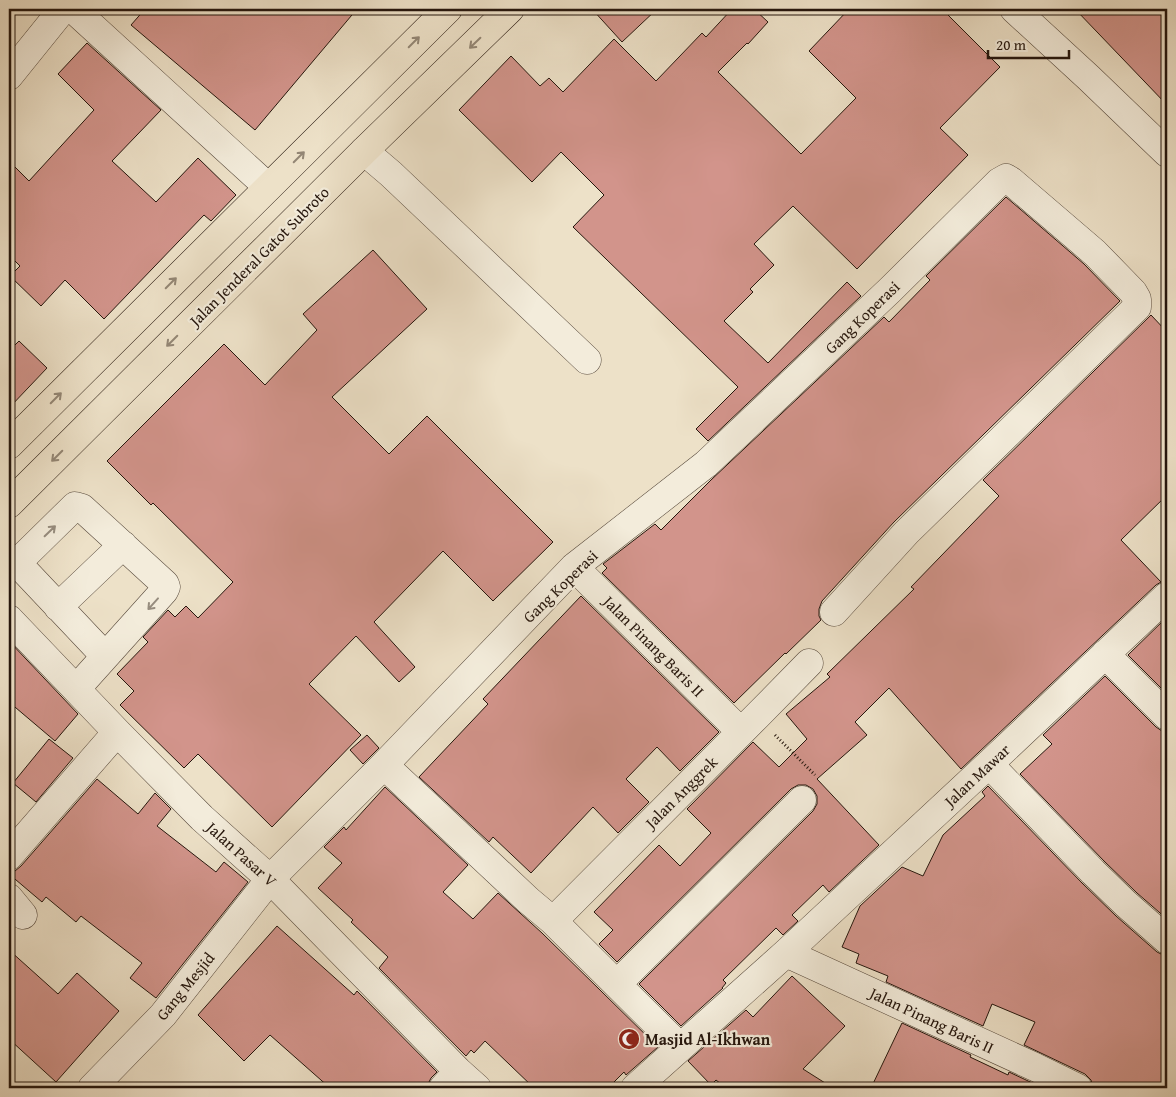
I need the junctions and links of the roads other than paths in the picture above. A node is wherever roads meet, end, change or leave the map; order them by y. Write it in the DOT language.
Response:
graph roads {
  1 [pos="63,9"];
  2 [pos="73,9"];
  3 [pos="448,9"];
  4 [pos="510,9"];
  5 [pos="1014,9"];
  6 [pos="9,76"];
  7 [pos="364,152"];
  8 [pos="1167,153"];
  9 [pos="268,187"];
  10 [pos="587,360"];
  11 [pos="9,444"];
  12 [pos="9,504"];
  13 [pos="123,546"];
  14 [pos="574,567"];
  15 [pos="1167,596"];
  16 [pos="58,607"];
  17 [pos="834,612"];
  18 [pos="9,619"];
  19 [pos="1105,654"];
  20 [pos="105,656"];
  21 [pos="809,663"];
  22 [pos="76,689"];
  23 [pos="1167,716"];
  24 [pos="745,720"];
  25 [pos="117,732"];
  26 [pos="989,764"];
  27 [pos="384,766"];
  28 [pos="802,800"];
  29 [pos="9,856"];
  30 [pos="270,879"];
  31 [pos="553,921"];
  32 [pos="1167,940"];
  33 [pos="786,953"];
  34 [pos="617,984"];
  35 [pos="680,1047"];
  36 [pos="1030,1077"];
  37 [pos="459,1083"];
  38 [pos="92,1088"];
  39 [pos="634,1088"];
  40 [pos="1078,1088"];
  1 -- 6 [label="street"];
  2 -- 9 [label="street"];
  9 -- 3 [label="highway, one-way"];
  4 -- 7 [label="highway, Jalan Jenderal Gatot Subroto, one-way"];
  5 -- 8 [label="street"];
  7 -- 10 [label="street"];
  7 -- 12 [label="highway, Jalan Jenderal Gatot Subroto, one-way"];
  11 -- 9 [label="highway, one-way"];
  13 -- 16 [label="street"];
  16 -- 13 [label="street, one-way"];
  13 -- 20 [label="street, one-way"];
  14 -- 17 [label="street, Gang Koperasi"];
  14 -- 24 [label="street, Jalan Pinang Baris II"];
  14 -- 27 [label="street, Gang Koperasi"];
  15 -- 19 [label="street, Jalan Mawar"];
  16 -- 20 [label="street"];
  18 -- 22 [label="street, Jalan Pasar V"];
  19 -- 23 [label="street"];
  19 -- 26 [label="street, Jalan Mawar"];
  20 -- 22 [label="street"];
  21 -- 24 [label="street, Jalan Anggrek"];
  22 -- 25 [label="street, Jalan Pasar V"];
  24 -- 31 [label="street, Jalan Anggrek"];
  25 -- 29 [label="street"];
  25 -- 30 [label="street, Jalan Pasar V"];
  26 -- 32 [label="street"];
  26 -- 33 [label="street, Jalan Mawar"];
  27 -- 30 [label="street, Gang Koperasi"];
  27 -- 31 [label="street"];
  28 -- 34 [label="street"];
  30 -- 37 [label="street, Jalan Pasar V"];
  30 -- 38 [label="street, Gang Mesjid"];
  31 -- 34 [label="street"];
  33 -- 35 [label="street"];
  33 -- 36 [label="street, Jalan Pinang Baris II"];
  34 -- 35 [label="street"];
  35 -- 39 [label="street"];
  36 -- 40 [label="street, Jalan Pinang Baris II"];
}
